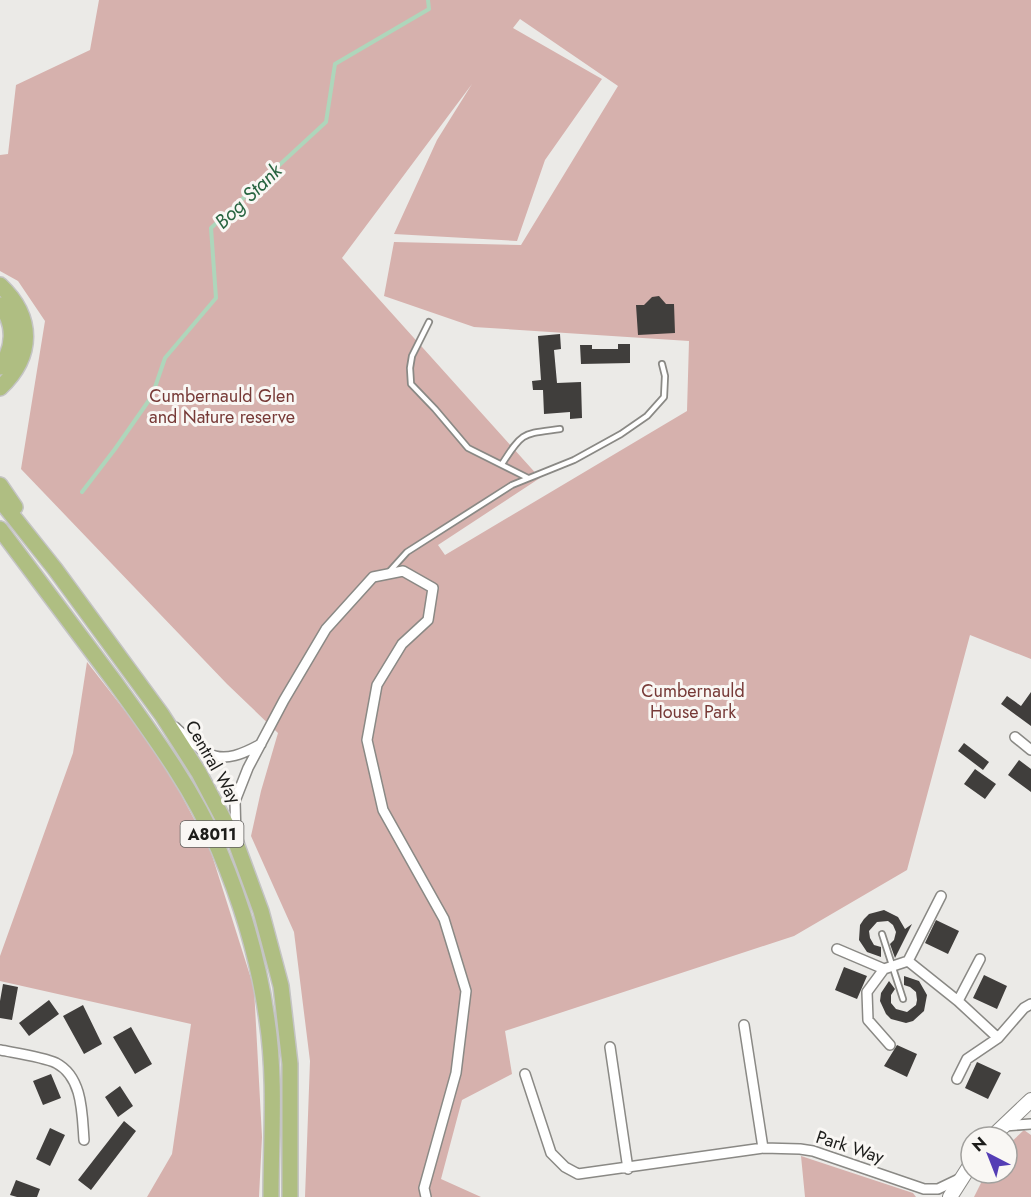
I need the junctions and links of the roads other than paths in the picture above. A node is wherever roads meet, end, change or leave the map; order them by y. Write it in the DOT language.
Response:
graph roads {
  1 [pos="0,285"];
  2 [pos="0,305"];
  3 [pos="429,322"];
  4 [pos="662,364"];
  5 [pos="0,367"];
  6 [pos="0,388"];
  7 [pos="560,429"];
  8 [pos="502,464"];
  9 [pos="528,478"];
  10 [pos="0,485"];
  11 [pos="0,500"];
  12 [pos="0,529"];
  13 [pos="55,569"];
  14 [pos="387,574"];
  15 [pos="162,715"];
  16 [pos="1015,737"];
  17 [pos="263,743"];
  18 [pos="1031,750"];
  19 [pos="236,843"];
  20 [pos="941,896"];
  21 [pos="882,934"];
  22 [pos="837,949"];
  23 [pos="980,959"];
  24 [pos="908,961"];
  25 [pos="888,968"];
  26 [pos="903,999"];
  27 [pos="958,1000"];
  28 [pos="1031,1004"];
  29 [pos="744,1025"];
  30 [pos="998,1038"];
  31 [pos="890,1045"];
  32 [pos="610,1047"];
  33 [pos="0,1050"];
  34 [pos="525,1074"];
  35 [pos="957,1079"];
  36 [pos="1031,1101"];
  37 [pos="1005,1125"];
  38 [pos="84,1140"];
  39 [pos="763,1148"];
  40 [pos="628,1169"];
  41 [pos="959,1179"];
  42 [pos="959,1181"];
  43 [pos="927,1193"];
  44 [pos="271,1197"];
  45 [pos="290,1197"];
  46 [pos="426,1197"];
  47 [pos="950,1197"];
  1 -- 6 [label="main road"];
  2 -- 5 [label="main road"];
  3 -- 8 [label="lane"];
  4 -- 9 [label="lane"];
  7 -- 8 [label="lane"];
  8 -- 9 [label="lane"];
  9 -- 14 [label="lane"];
  10 -- 13 [label="main road"];
  11 -- 13 [label="main road, Central Way / A8011"];
  12 -- 44 [label="main road, Central Way / A8011"];
  13 -- 15 [label="main road, Central Way / A8011"];
  14 -- 17 [label="street"];
  14 -- 46 [label="street"];
  15 -- 17 [label="street"];
  15 -- 19 [label="main road, Central Way / A8011"];
  16 -- 18 [label="street"];
  17 -- 19 [label="street"];
  19 -- 45 [label="main road, Central Way / A8011"];
  20 -- 24 [label="street"];
  21 -- 25 [label="lane"];
  22 -- 25 [label="street"];
  23 -- 27 [label="street"];
  24 -- 25 [label="street"];
  24 -- 27 [label="street"];
  25 -- 26 [label="lane"];
  25 -- 31 [label="street"];
  27 -- 30 [label="street"];
  28 -- 30 [label="street"];
  29 -- 39 [label="street"];
  30 -- 35 [label="street"];
  32 -- 40 [label="street"];
  33 -- 38 [label="street"];
  34 -- 40 [label="street, Park Way"];
  36 -- 37 [label="street"];
  39 -- 40 [label="street, Park Way"];
  39 -- 43 [label="street, Park Way"];
  41 -- 43 [label="street, Park Way"];
  42 -- 47 [label="street"];
}
